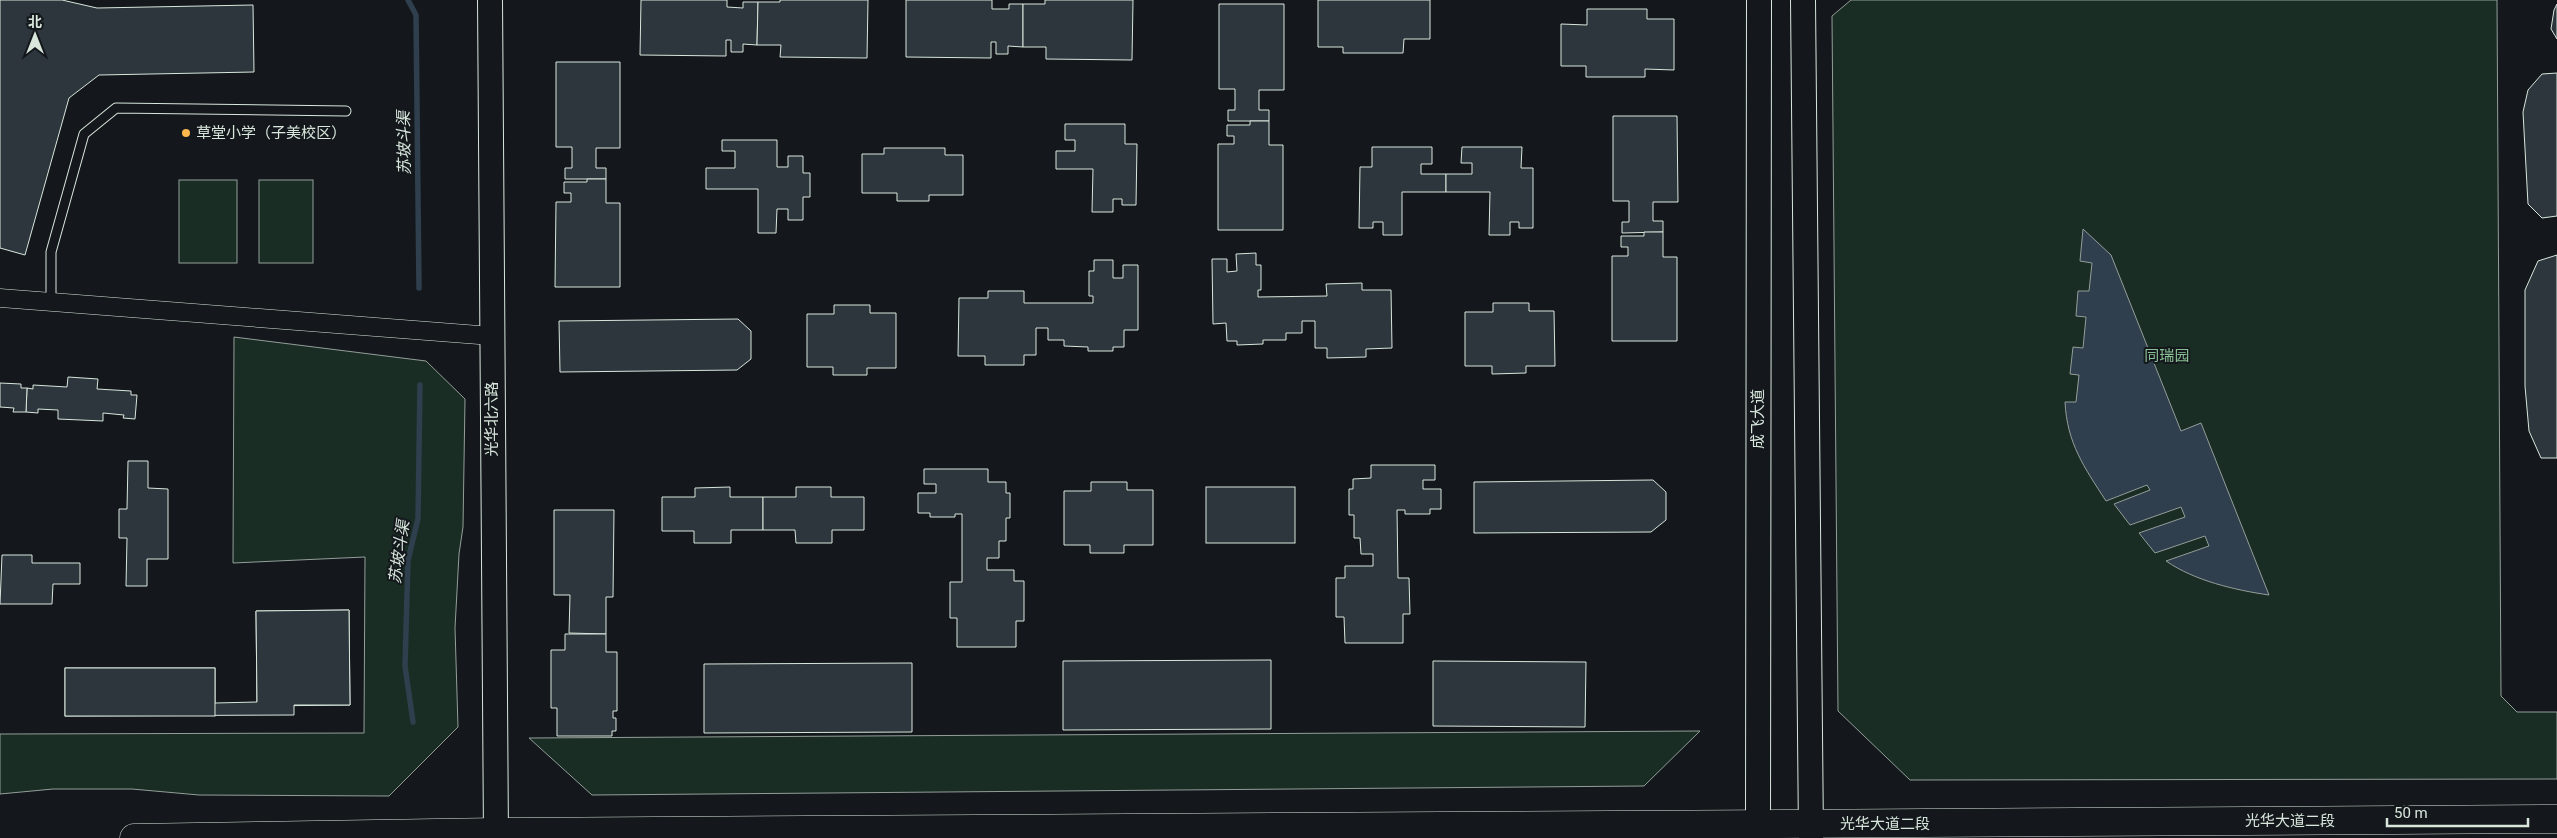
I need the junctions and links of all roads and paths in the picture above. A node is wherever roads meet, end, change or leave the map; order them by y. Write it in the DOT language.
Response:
graph roads {
  1 [pos="490,0"];
  2 [pos="1759,0"];
  3 [pos="1804,0"];
  4 [pos="346,111"];
  5 [pos="0,298"];
  6 [pos="51,302"];
  7 [pos="492,336"];
  8 [pos="2557,820"];
  9 [pos="1760,832"];
  10 [pos="1811,832"];
  11 [pos="496,835"];
  12 [pos="134,838"];
  1 -- 7 [label="main road, 光华北六路"];
  2 -- 9 [label="main road, 成飞大道"];
  3 -- 10 [label="main road"];
  4 -- 6 [label="lane"];
  5 -- 6 [label="street"];
  6 -- 7 [label="street"];
  7 -- 11 [label="main road, 光华北六路"];
  8 -- 10 [label="main road, 光华大道二段"];
  9 -- 10 [label="main road, 光华大道二段"];
  9 -- 11 [label="main road, 光华大道二段"];
  11 -- 12 [label="main road, 光华大道二段"];
}
